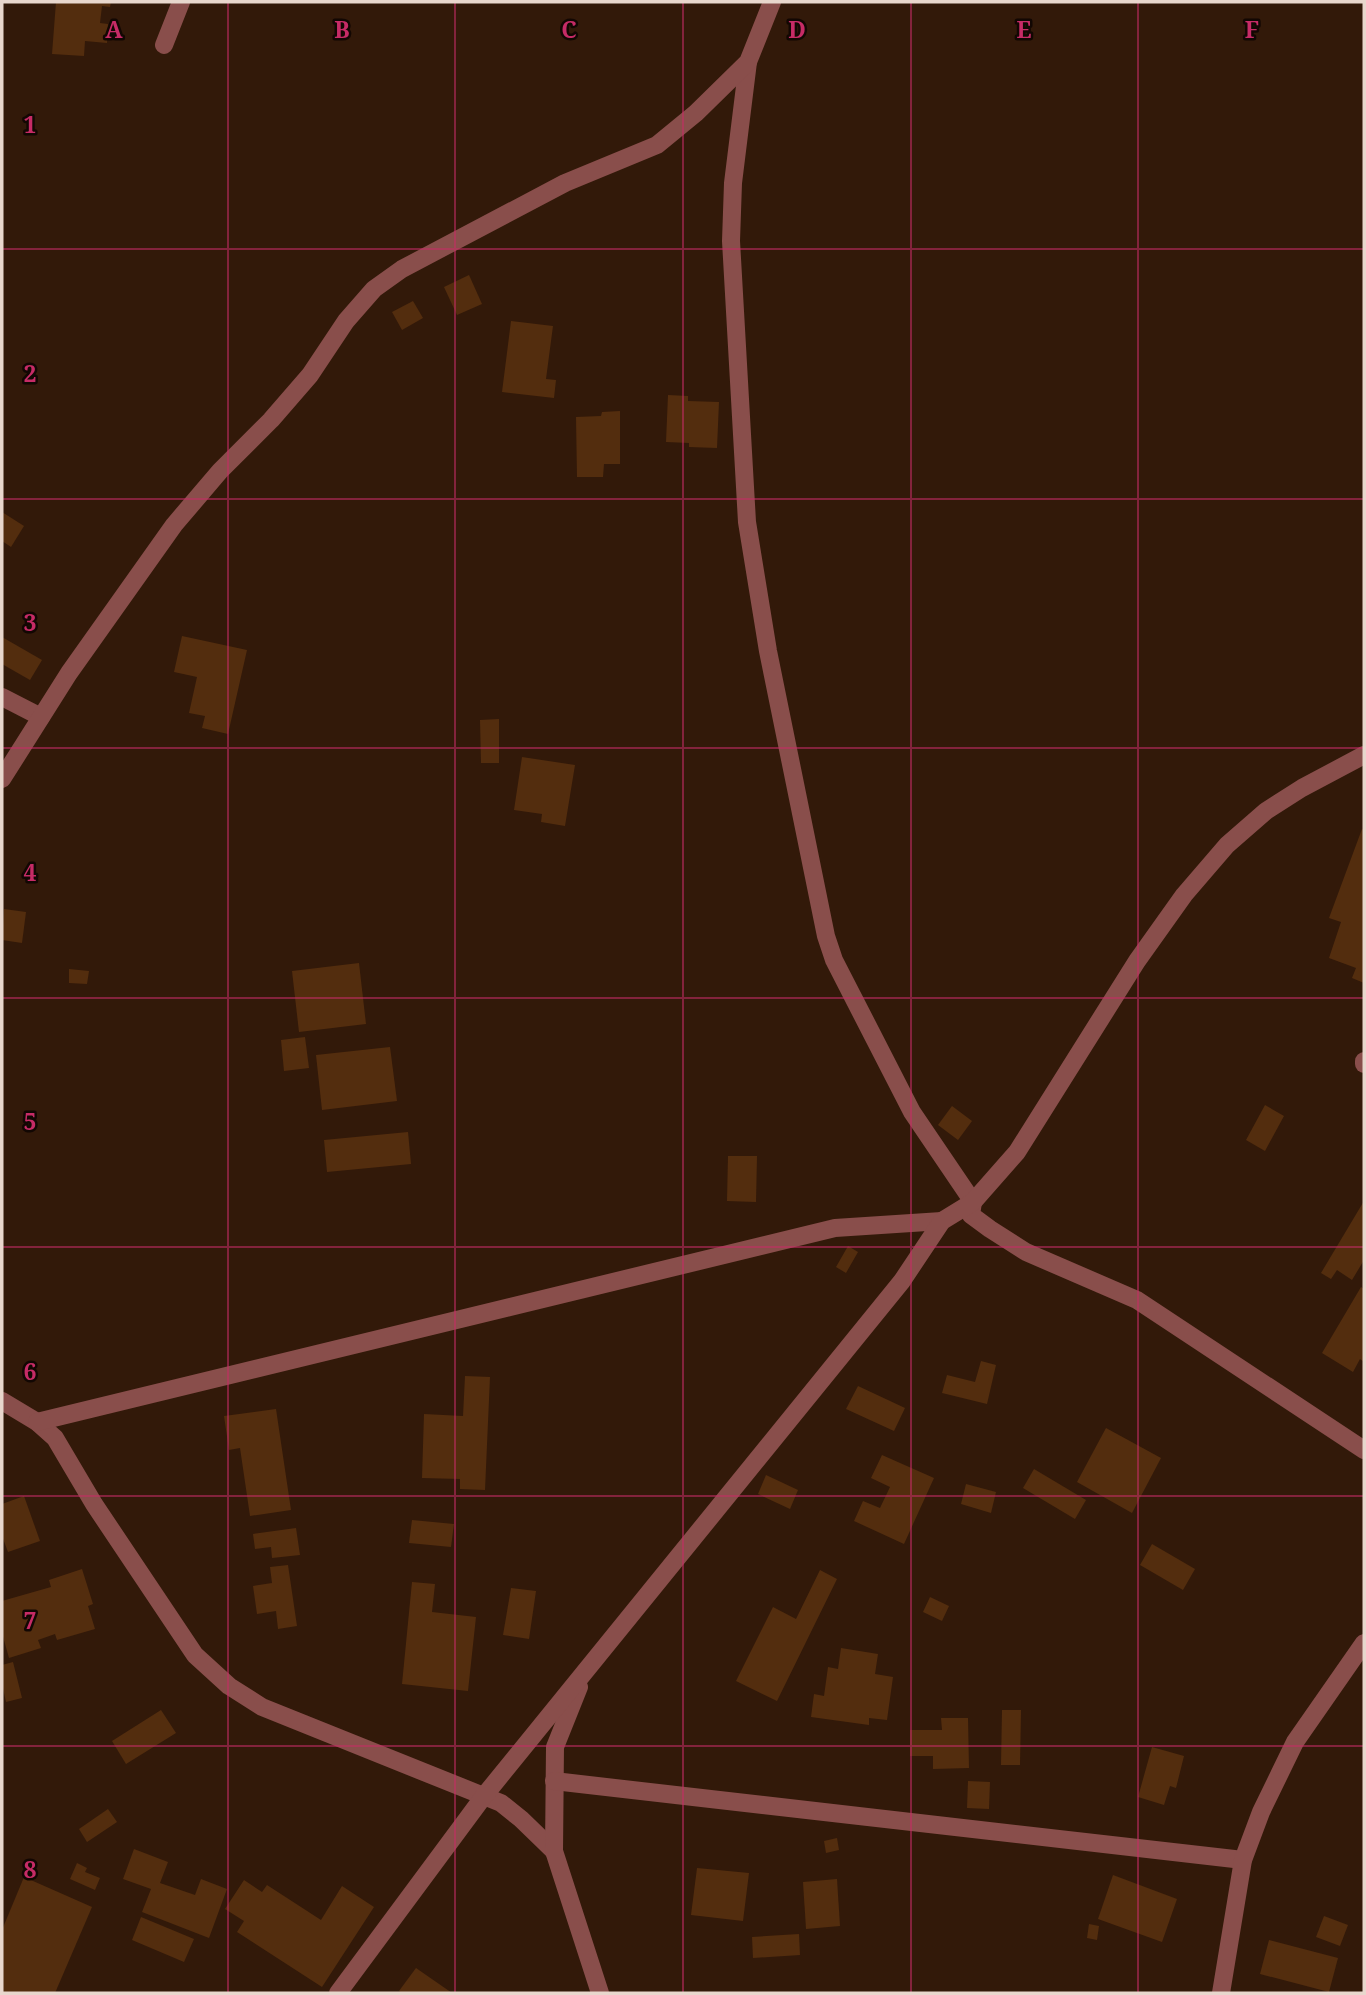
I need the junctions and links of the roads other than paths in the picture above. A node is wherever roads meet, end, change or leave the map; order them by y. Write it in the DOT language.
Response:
graph roads {
  1 [pos="181,2"];
  2 [pos="772,2"];
  3 [pos="164,45"];
  4 [pos="747,62"];
  5 [pos="2,697"];
  6 [pos="41,717"];
  7 [pos="1364,755"];
  8 [pos="2,779"];
  9 [pos="973,1202"];
  10 [pos="942,1220"];
  11 [pos="2,1401"];
  12 [pos="37,1422"];
  13 [pos="1364,1450"];
  14 [pos="1364,1643"];
  15 [pos="586,1671"];
  16 [pos="554,1780"];
  17 [pos="484,1796"];
  18 [pos="554,1851"];
  19 [pos="1243,1860"];
  20 [pos="338,1993"];
  21 [pos="600,1993"];
  22 [pos="1221,1993"];
  1 -- 3 [label="street"];
  2 -- 4 [label="street"];
  4 -- 6 [label="street"];
  4 -- 9 [label="street"];
  5 -- 6 [label="street"];
  6 -- 8 [label="street"];
  7 -- 9 [label="street"];
  9 -- 10 [label="street"];
  9 -- 13 [label="street"];
  10 -- 12 [label="street"];
  10 -- 15 [label="street"];
  11 -- 12 [label="street"];
  12 -- 17 [label="street"];
  14 -- 19 [label="street"];
  15 -- 16 [label="street"];
  15 -- 17 [label="street"];
  16 -- 18 [label="street"];
  16 -- 19 [label="street"];
  17 -- 18 [label="street"];
  17 -- 20 [label="street"];
  18 -- 21 [label="street"];
  19 -- 22 [label="street"];
}
